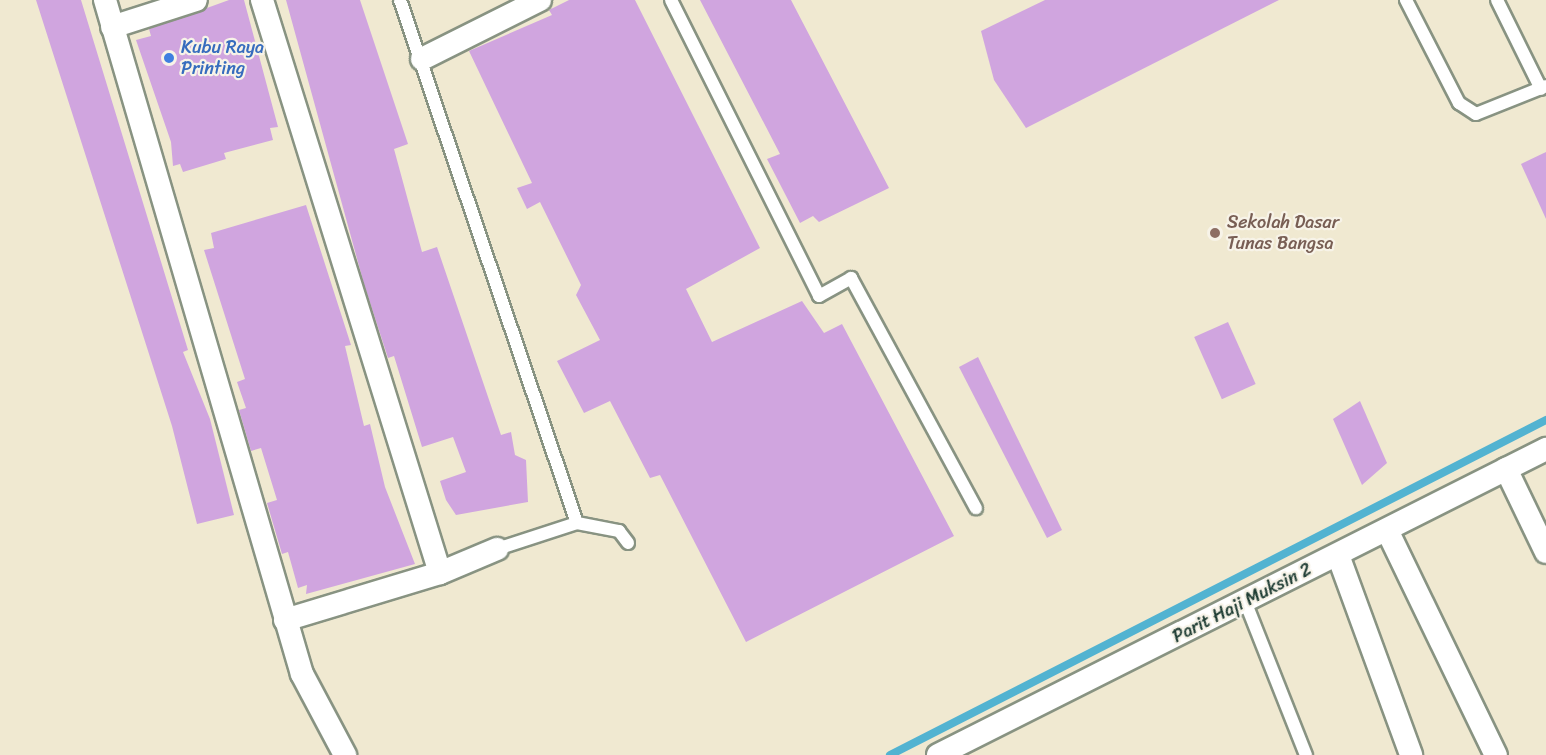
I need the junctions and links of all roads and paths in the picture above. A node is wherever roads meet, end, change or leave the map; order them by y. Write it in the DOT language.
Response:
graph roads {
  1 [pos="105,0"];
  2 [pos="196,0"];
  3 [pos="262,0"];
  4 [pos="400,0"];
  5 [pos="540,0"];
  6 [pos="671,0"];
  7 [pos="1406,0"];
  8 [pos="1497,0"];
  9 [pos="112,27"];
  10 [pos="422,59"];
  11 [pos="1543,88"];
  12 [pos="1546,449"];
  13 [pos="1506,468"];
  14 [pos="976,508"];
  15 [pos="577,523"];
  16 [pos="1387,530"];
  17 [pos="628,543"];
  18 [pos="497,549"];
  19 [pos="1546,552"];
  20 [pos="1338,555"];
  21 [pos="440,573"];
  22 [pos="1245,601"];
  23 [pos="285,620"];
  24 [pos="345,755"];
  25 [pos="938,755"];
  26 [pos="1306,755"];
  27 [pos="1411,755"];
  28 [pos="1497,755"];
  1 -- 9 [label="street"];
  2 -- 9 [label="street"];
  3 -- 21 [label="street"];
  4 -- 10 [label="lane"];
  5 -- 10 [label="street"];
  6 -- 14 [label="lane"];
  7 -- 11 [label="lane"];
  8 -- 11 [label="lane"];
  9 -- 23 [label="street"];
  10 -- 15 [label="lane"];
  12 -- 13 [label="street, Parit Haji Muksin 2"];
  13 -- 16 [label="street, Parit Haji Muksin 2"];
  13 -- 19 [label="street"];
  15 -- 17 [label="lane"];
  15 -- 18 [label="lane"];
  16 -- 20 [label="street, Parit Haji Muksin 2"];
  16 -- 28 [label="street"];
  18 -- 21 [label="street"];
  20 -- 22 [label="street, Parit Haji Muksin 2"];
  20 -- 27 [label="street"];
  21 -- 23 [label="street"];
  22 -- 25 [label="street, Parit Haji Muksin 2"];
  22 -- 26 [label="lane"];
  23 -- 24 [label="street"];
}
